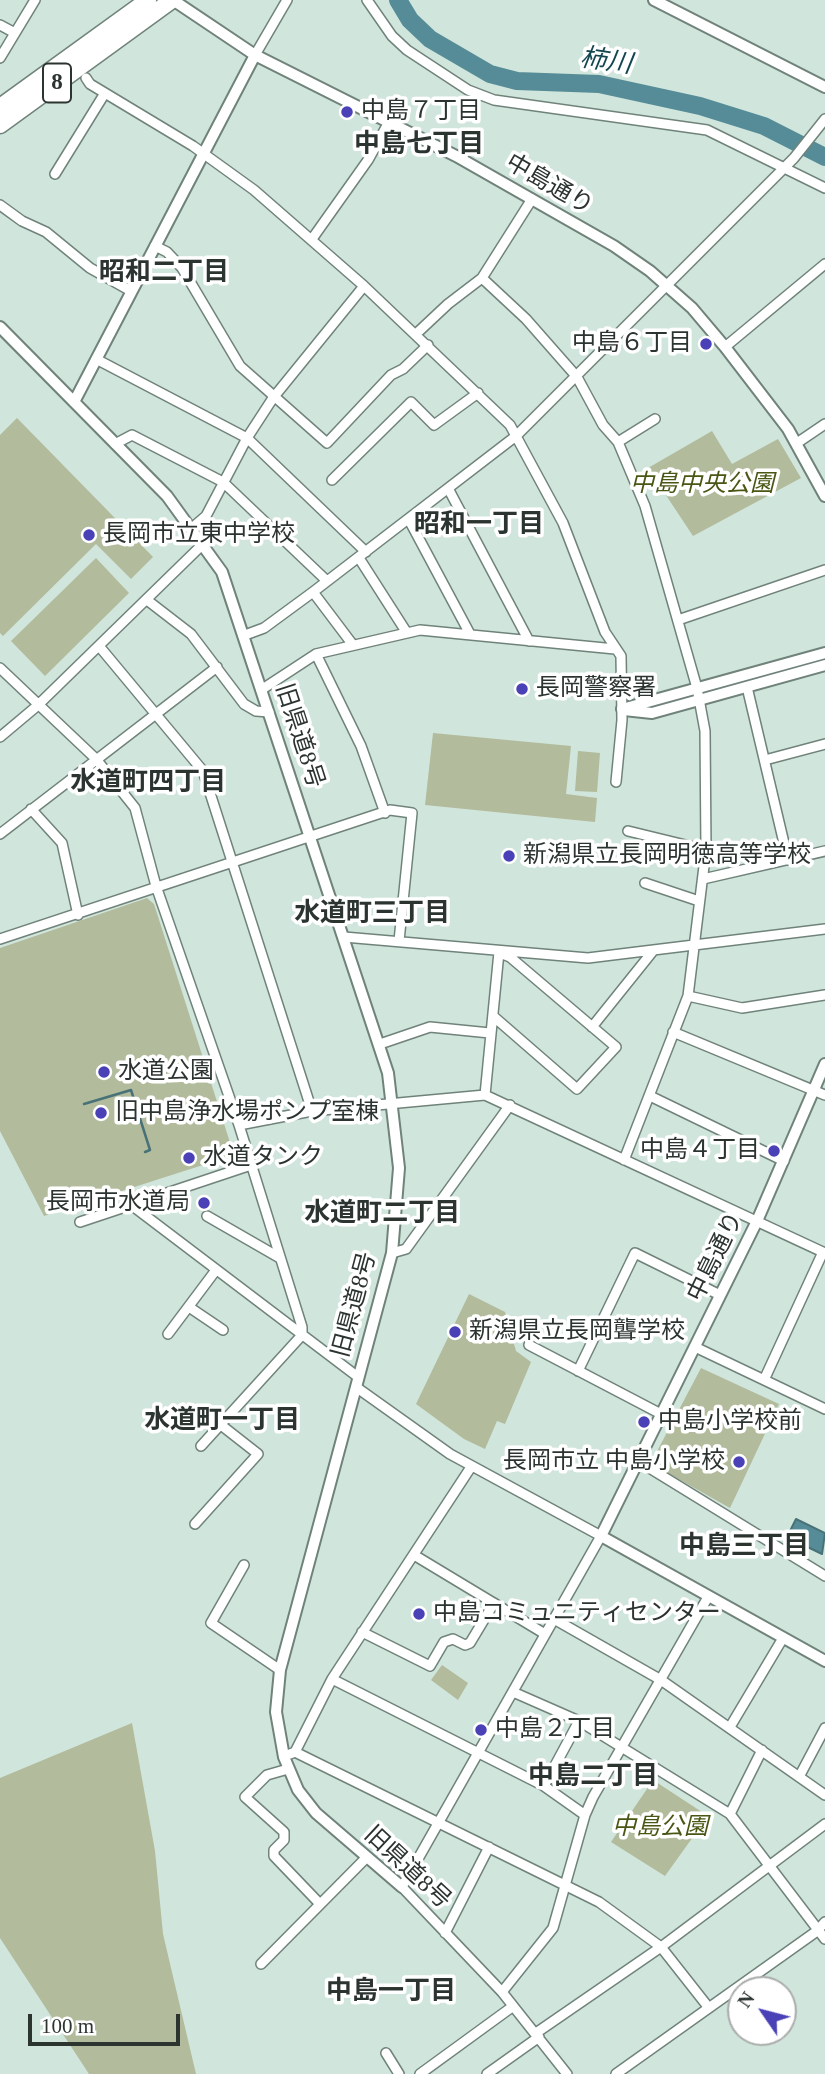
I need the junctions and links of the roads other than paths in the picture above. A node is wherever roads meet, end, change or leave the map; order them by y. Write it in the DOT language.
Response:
graph roads {
  1 [pos="35,0"];
  2 [pos="148,0"];
  3 [pos="173,0"];
  4 [pos="287,0"];
  5 [pos="368,0"];
  6 [pos="654,0"];
  7 [pos="0,25"];
  8 [pos="15,33"];
  9 [pos="255,55"];
  10 [pos="0,58"];
  11 [pos="86,78"];
  12 [pos="825,87"];
  13 [pos="105,93"];
  14 [pos="0,107"];
  15 [pos="825,119"];
  16 [pos="389,122"];
  17 [pos="0,125"];
  18 [pos="203,153"];
  19 [pos="784,166"];
  20 [pos="55,174"];
  21 [pos="825,188"];
  22 [pos="532,199"];
  23 [pos="0,205"];
  24 [pos="312,239"];
  25 [pos="155,246"];
  26 [pos="825,264"];
  27 [pos="482,278"];
  28 [pos="666,284"];
  29 [pos="364,286"];
  30 [pos="131,291"];
  31 [pos="0,327"];
  32 [pos="416,334"];
  33 [pos="428,345"];
  34 [pos="725,347"];
  35 [pos="96,359"];
  36 [pos="577,377"];
  37 [pos="478,393"];
  38 [pos="273,398"];
  39 [pos="74,402"];
  40 [pos="655,418"];
  41 [pos="825,424"];
  42 [pos="516,436"];
  43 [pos="247,438"];
  44 [pos="618,442"];
  45 [pos="797,443"];
  46 [pos="115,444"];
  47 [pos="332,480"];
  48 [pos="223,482"];
  49 [pos="449,489"];
  50 [pos="825,496"];
  51 [pos="409,520"];
  52 [pos="192,528"];
  53 [pos="203,544"];
  54 [pos="362,555"];
  55 [pos="825,570"];
  56 [pos="327,581"];
  57 [pos="313,592"];
  58 [pos="147,600"];
  59 [pos="678,620"];
  60 [pos="407,633"];
  61 [pos="470,634"];
  62 [pos="245,635"];
  63 [pos="529,640"];
  64 [pos="353,645"];
  65 [pos="99,646"];
  66 [pos="615,649"];
  67 [pos="825,653"];
  68 [pos="316,654"];
  69 [pos="825,665"];
  70 [pos="217,667"];
  71 [pos="0,668"];
  72 [pos="747,687"];
  73 [pos="696,688"];
  74 [pos="261,690"];
  75 [pos="699,701"];
  76 [pos="37,706"];
  77 [pos="622,709"];
  78 [pos="269,712"];
  79 [pos="158,714"];
  80 [pos="0,737"];
  81 [pos="825,744"];
  82 [pos="96,759"];
  83 [pos="765,760"];
  84 [pos="616,782"];
  85 [pos="31,809"];
  86 [pos="385,813"];
  87 [pos="628,831"];
  88 [pos="0,834"];
  89 [pos="310,837"];
  90 [pos="706,850"];
  91 [pos="825,851"];
  92 [pos="788,860"];
  93 [pos="232,863"];
  94 [pos="704,879"];
  95 [pos="645,883"];
  96 [pos="156,886"];
  97 [pos="699,901"];
  98 [pos="78,915"];
  99 [pos="825,929"];
  100 [pos="344,937"];
  101 [pos="0,939"];
  102 [pos="399,941"];
  103 [pos="695,944"];
  104 [pos="653,951"];
  105 [pos="499,952"];
  106 [pos="825,995"];
  107 [pos="688,996"];
  108 [pos="493,1016"];
  109 [pos="592,1027"];
  110 [pos="673,1032"];
  111 [pos="491,1033"];
  112 [pos="380,1044"];
  113 [pos="825,1064"];
  114 [pos="819,1093"];
  115 [pos="485,1095"];
  116 [pos="650,1096"];
  117 [pos="392,1102"];
  118 [pos="510,1105"];
  119 [pos="312,1111"];
  120 [pos="239,1125"];
  121 [pos="624,1160"];
  122 [pos="784,1161"];
  123 [pos="251,1165"];
  124 [pos="130,1204"];
  125 [pos="207,1216"];
  126 [pos="757,1221"];
  127 [pos="80,1222"];
  128 [pos="824,1252"];
  129 [pos="392,1253"];
  130 [pos="280,1258"];
  131 [pos="216,1270"];
  132 [pos="720,1295"];
  133 [pos="189,1307"];
  134 [pos="223,1330"];
  135 [pos="168,1334"];
  136 [pos="302,1335"];
  137 [pos="529,1345"];
  138 [pos="695,1347"];
  139 [pos="578,1371"];
  140 [pos="764,1380"];
  141 [pos="357,1382"];
  142 [pos="824,1406"];
  143 [pos="661,1414"];
  144 [pos="221,1425"];
  145 [pos="201,1446"];
  146 [pos="638,1461"];
  147 [pos="471,1467"];
  148 [pos="195,1524"];
  149 [pos="601,1536"];
  150 [pos="414,1555"];
  151 [pos="244,1565"];
  152 [pos="825,1576"];
  153 [pos="708,1597"];
  154 [pos="494,1603"];
  155 [pos="554,1619"];
  156 [pos="362,1632"];
  157 [pos="545,1634"];
  158 [pos="783,1638"];
  159 [pos="824,1658"];
  160 [pos="281,1670"];
  161 [pos="332,1679"];
  162 [pos="661,1680"];
  163 [pos="513,1692"];
  164 [pos="579,1721"];
  165 [pos="730,1727"];
  166 [pos="825,1728"];
  167 [pos="622,1750"];
  168 [pos="762,1750"];
  169 [pos="295,1752"];
  170 [pos="479,1754"];
  171 [pos="284,1757"];
  172 [pos="288,1769"];
  173 [pos="799,1777"];
  174 [pos="544,1786"];
  175 [pos="825,1794"];
  176 [pos="730,1814"];
  177 [pos="585,1815"];
  178 [pos="439,1823"];
  179 [pos="825,1824"];
  180 [pos="489,1847"];
  181 [pos="367,1857"];
  182 [pos="771,1865"];
  183 [pos="402,1886"];
  184 [pos="565,1888"];
  185 [pos="320,1904"];
  186 [pos="825,1922"];
  187 [pos="817,1931"];
  188 [pos="445,1933"];
  189 [pos="825,1939"];
  190 [pos="661,1947"];
  191 [pos="261,1964"];
  192 [pos="502,1993"];
  193 [pos="512,2007"];
  194 [pos="709,2008"];
  195 [pos="537,2035"];
  196 [pos="386,2053"];
  197 [pos="621,2073"];
  198 [pos="399,2074"];
  199 [pos="420,2074"];
  200 [pos="487,2074"];
  201 [pos="567,2074"];
  1 -- 8 [label="street"];
  2 -- 14 [label="highway, 8"];
  3 -- 9 [label="street, 中島通り"];
  3 -- 17 [label="highway, 8"];
  4 -- 9 [label="street"];
  5 -- 19 [label="street"];
  6 -- 12 [label="street"];
  7 -- 8 [label="street"];
  8 -- 10 [label="street"];
  9 -- 16 [label="street, 中島通り"];
  9 -- 18 [label="street"];
  11 -- 13 [label="street"];
  13 -- 18 [label="street"];
  13 -- 20 [label="street"];
  15 -- 19 [label="street"];
  16 -- 22 [label="street, 中島通り"];
  16 -- 24 [label="street"];
  18 -- 24 [label="street"];
  18 -- 25 [label="street"];
  19 -- 21 [label="street"];
  19 -- 28 [label="street"];
  22 -- 27 [label="street"];
  22 -- 28 [label="street, 中島通り"];
  23 -- 30 [label="street"];
  24 -- 29 [label="street"];
  25 -- 30 [label="street"];
  25 -- 38 [label="street"];
  26 -- 34 [label="street"];
  27 -- 32 [label="street"];
  27 -- 36 [label="street"];
  28 -- 34 [label="street, 中島通り"];
  28 -- 36 [label="street"];
  29 -- 32 [label="street"];
  29 -- 38 [label="street"];
  30 -- 35 [label="street"];
  31 -- 39 [label="street, 旧県道8号"];
  32 -- 33 [label="street"];
  33 -- 37 [label="street"];
  33 -- 38 [label="street"];
  34 -- 45 [label="street, 中島通り"];
  35 -- 39 [label="street"];
  35 -- 43 [label="street"];
  36 -- 42 [label="street"];
  36 -- 44 [label="street"];
  37 -- 42 [label="street"];
  37 -- 47 [label="street"];
  38 -- 43 [label="street"];
  39 -- 46 [label="street, 旧県道8号"];
  40 -- 44 [label="street"];
  41 -- 45 [label="street"];
  42 -- 49 [label="street"];
  42 -- 66 [label="street"];
  43 -- 48 [label="street"];
  43 -- 54 [label="street"];
  44 -- 59 [label="street"];
  45 -- 50 [label="street, 中島通り"];
  46 -- 48 [label="street"];
  46 -- 52 [label="street, 旧県道8号"];
  48 -- 52 [label="street"];
  48 -- 56 [label="street"];
  49 -- 51 [label="street"];
  49 -- 63 [label="street"];
  51 -- 54 [label="street"];
  51 -- 61 [label="street"];
  52 -- 53 [label="street, 旧県道8号"];
  53 -- 58 [label="street"];
  53 -- 62 [label="street, 旧県道8号"];
  54 -- 56 [label="street"];
  54 -- 60 [label="street"];
  55 -- 59 [label="street"];
  56 -- 57 [label="street"];
  57 -- 62 [label="street"];
  57 -- 64 [label="street"];
  58 -- 65 [label="street"];
  58 -- 70 [label="street"];
  59 -- 73 [label="street"];
  60 -- 61 [label="street"];
  60 -- 64 [label="street"];
  61 -- 63 [label="street"];
  62 -- 74 [label="street, 旧県道8号"];
  63 -- 66 [label="street"];
  64 -- 68 [label="street"];
  65 -- 76 [label="street"];
  65 -- 79 [label="street"];
  66 -- 77 [label="street"];
  67 -- 73 [label="street"];
  68 -- 74 [label="street"];
  68 -- 86 [label="street"];
  69 -- 72 [label="street"];
  70 -- 78 [label="street"];
  70 -- 79 [label="street"];
  71 -- 76 [label="street"];
  72 -- 75 [label="street"];
  72 -- 83 [label="street"];
  73 -- 75 [label="street"];
  73 -- 77 [label="street"];
  74 -- 78 [label="street, 旧県道8号"];
  75 -- 77 [label="street"];
  75 -- 90 [label="street"];
  76 -- 80 [label="street"];
  76 -- 82 [label="street"];
  77 -- 84 [label="street"];
  78 -- 89 [label="street, 旧県道8号"];
  79 -- 82 [label="street"];
  79 -- 93 [label="street"];
  81 -- 83 [label="street"];
  82 -- 85 [label="street"];
  82 -- 96 [label="street"];
  83 -- 92 [label="street"];
  85 -- 88 [label="street"];
  85 -- 98 [label="street"];
  86 -- 89 [label="street"];
  86 -- 102 [label="street"];
  87 -- 90 [label="street"];
  89 -- 93 [label="street"];
  89 -- 100 [label="street, 旧県道8号"];
  90 -- 94 [label="street"];
  91 -- 92 [label="street"];
  92 -- 94 [label="street"];
  93 -- 96 [label="street"];
  93 -- 119 [label="street"];
  94 -- 97 [label="street"];
  95 -- 97 [label="street"];
  96 -- 98 [label="street"];
  96 -- 120 [label="street"];
  97 -- 103 [label="street"];
  98 -- 101 [label="street"];
  99 -- 103 [label="street"];
  100 -- 102 [label="street"];
  100 -- 112 [label="street, 旧県道8号"];
  102 -- 105 [label="street"];
  103 -- 104 [label="street"];
  103 -- 107 [label="street"];
  104 -- 105 [label="street"];
  104 -- 109 [label="street"];
  105 -- 108 [label="street"];
  105 -- 109 [label="street"];
  106 -- 107 [label="street"];
  107 -- 110 [label="street"];
  108 -- 109 [label="street"];
  108 -- 111 [label="street"];
  110 -- 114 [label="street"];
  110 -- 116 [label="street"];
  111 -- 112 [label="street"];
  111 -- 115 [label="street"];
  112 -- 117 [label="street, 旧県道8号"];
  113 -- 114 [label="street, 中島通り"];
  114 -- 122 [label="street, 中島通り"];
  115 -- 117 [label="street"];
  115 -- 118 [label="street"];
  116 -- 121 [label="street"];
  116 -- 122 [label="street"];
  117 -- 119 [label="street"];
  117 -- 129 [label="street, 旧県道8号"];
  118 -- 121 [label="street"];
  118 -- 129 [label="street"];
  119 -- 120 [label="street"];
  120 -- 123 [label="street"];
  121 -- 126 [label="street"];
  122 -- 126 [label="street, 中島通り"];
  123 -- 124 [label="street"];
  123 -- 130 [label="street"];
  124 -- 127 [label="street"];
  124 -- 131 [label="street"];
  125 -- 130 [label="street"];
  126 -- 128 [label="street"];
  126 -- 132 [label="street, 中島通り"];
  128 -- 140 [label="street"];
  129 -- 141 [label="street, 旧県道8号"];
  130 -- 136 [label="street"];
  131 -- 133 [label="street"];
  131 -- 136 [label="street"];
  132 -- 138 [label="street, 中島通り"];
  132 -- 139 [label="street"];
  133 -- 134 [label="street"];
  133 -- 135 [label="street"];
  136 -- 141 [label="street"];
  136 -- 144 [label="street"];
  137 -- 139 [label="street"];
  138 -- 140 [label="street"];
  138 -- 143 [label="street, 中島通り"];
  139 -- 143 [label="street"];
  140 -- 142 [label="street"];
  141 -- 147 [label="street"];
  141 -- 160 [label="street, 旧県道8号"];
  143 -- 146 [label="street, 中島通り"];
  144 -- 145 [label="street"];
  144 -- 148 [label="street"];
  146 -- 149 [label="street, 中島通り"];
  146 -- 152 [label="street"];
  147 -- 149 [label="street"];
  147 -- 150 [label="street"];
  149 -- 153 [label="street"];
  149 -- 155 [label="street"];
  150 -- 154 [label="street"];
  150 -- 156 [label="street"];
  151 -- 160 [label="street"];
  153 -- 158 [label="street"];
  153 -- 162 [label="street"];
  154 -- 156 [label="street"];
  154 -- 157 [label="street"];
  155 -- 157 [label="street"];
  155 -- 162 [label="street"];
  156 -- 161 [label="street"];
  157 -- 163 [label="street"];
  158 -- 159 [label="street"];
  158 -- 165 [label="street"];
  160 -- 171 [label="street, 旧県道8号"];
  161 -- 169 [label="street"];
  161 -- 170 [label="street"];
  162 -- 165 [label="street"];
  162 -- 167 [label="street"];
  163 -- 164 [label="street"];
  163 -- 170 [label="street"];
  164 -- 167 [label="street"];
  164 -- 174 [label="street"];
  165 -- 168 [label="street"];
  166 -- 173 [label="street"];
  167 -- 176 [label="street"];
  167 -- 177 [label="street"];
  168 -- 173 [label="street"];
  168 -- 176 [label="street"];
  169 -- 171 [label="street"];
  169 -- 178 [label="street"];
  170 -- 174 [label="street"];
  170 -- 178 [label="street"];
  171 -- 172 [label="street, 旧県道8号"];
  172 -- 181 [label="street, 旧県道8号"];
  172 -- 185 [label="street"];
  173 -- 175 [label="street"];
  174 -- 177 [label="street"];
  176 -- 182 [label="street"];
  177 -- 184 [label="street"];
  178 -- 180 [label="street"];
  178 -- 183 [label="street"];
  179 -- 182 [label="street"];
  180 -- 184 [label="street"];
  180 -- 188 [label="street"];
  181 -- 183 [label="street, 旧県道8号"];
  181 -- 185 [label="street"];
  182 -- 187 [label="street"];
  182 -- 190 [label="street"];
  183 -- 188 [label="street, 旧県道8号"];
  184 -- 190 [label="street"];
  184 -- 192 [label="street"];
  185 -- 191 [label="street"];
  186 -- 187 [label="street"];
  187 -- 189 [label="street"];
  187 -- 194 [label="street"];
  188 -- 192 [label="street, 旧県道8号"];
  190 -- 194 [label="street"];
  190 -- 195 [label="street"];
  192 -- 193 [label="street, 旧県道8号"];
  193 -- 195 [label="street, 旧県道8号"];
  193 -- 199 [label="street"];
  194 -- 197 [label="street"];
  195 -- 200 [label="street"];
  195 -- 201 [label="street, 旧県道8号"];
  196 -- 198 [label="street"];
}
